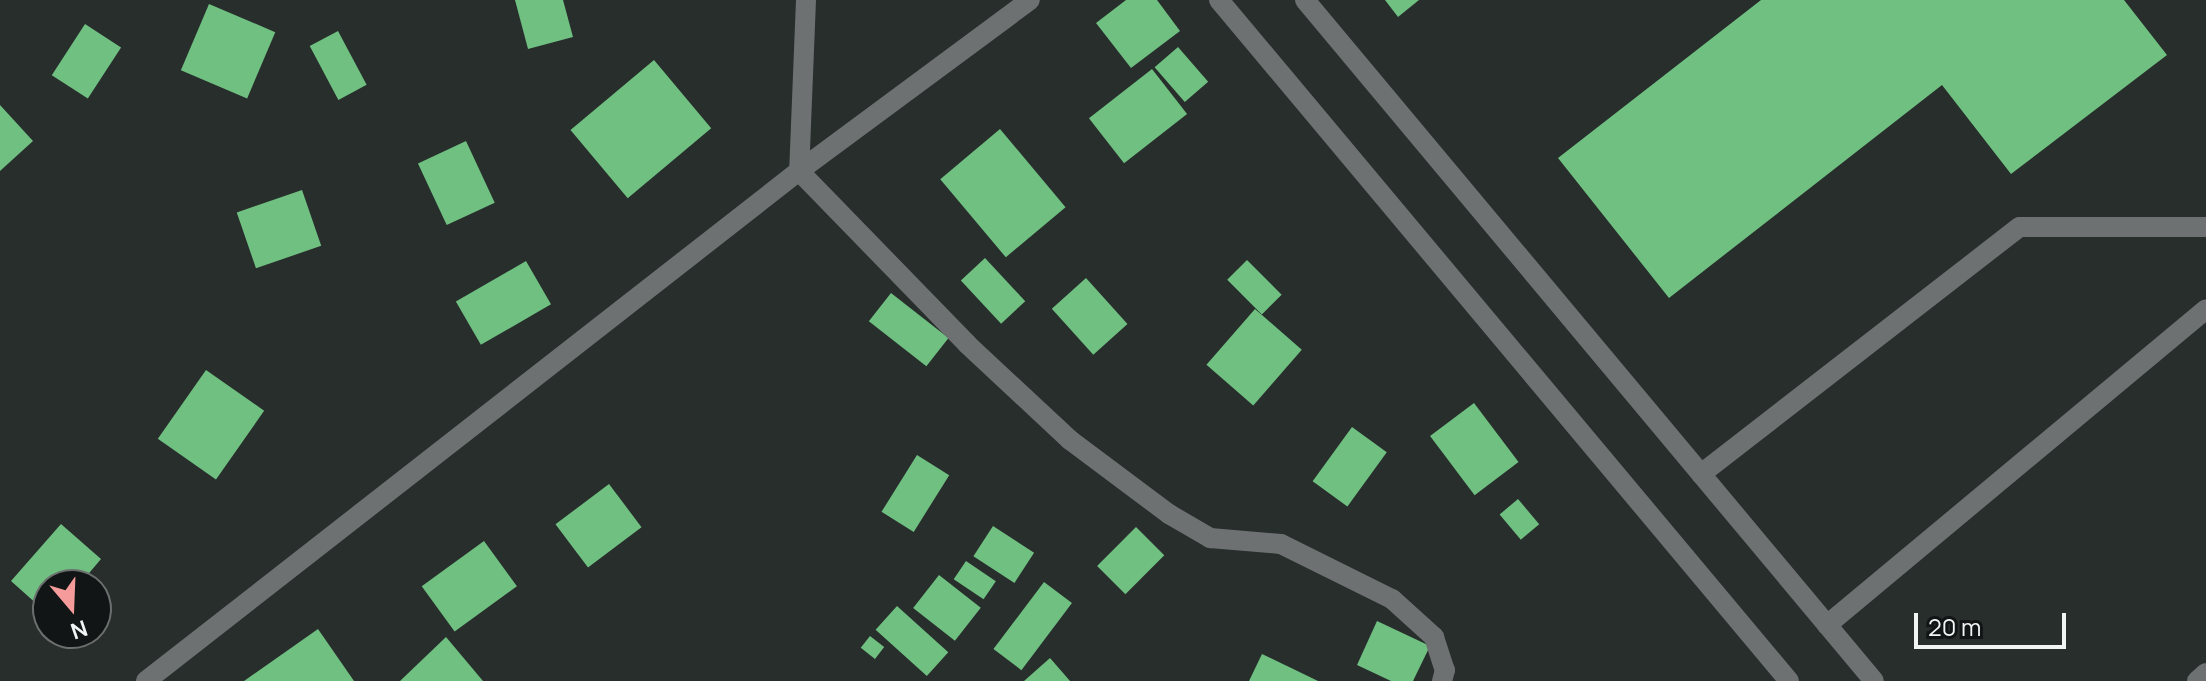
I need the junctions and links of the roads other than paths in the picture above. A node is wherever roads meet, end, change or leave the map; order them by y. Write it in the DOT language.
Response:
graph roads {
  1 [pos="806,0"];
  2 [pos="1030,0"];
  3 [pos="1219,0"];
  4 [pos="1305,0"];
  5 [pos="799,171"];
  6 [pos="2206,227"];
  7 [pos="2206,309"];
  8 [pos="1701,474"];
  9 [pos="1827,625"];
  10 [pos="2206,673"];
  11 [pos="146,681"];
  12 [pos="1442,681"];
  13 [pos="1789,681"];
  14 [pos="1874,681"];
  15 [pos="2197,681"];
  1 -- 5 [label="street"];
  2 -- 5 [label="street"];
  3 -- 13 [label="street"];
  4 -- 8 [label="street"];
  5 -- 11 [label="street"];
  5 -- 12 [label="street"];
  6 -- 8 [label="street"];
  7 -- 9 [label="street"];
  8 -- 9 [label="street"];
  9 -- 14 [label="street"];
  10 -- 15 [label="street"];
}
